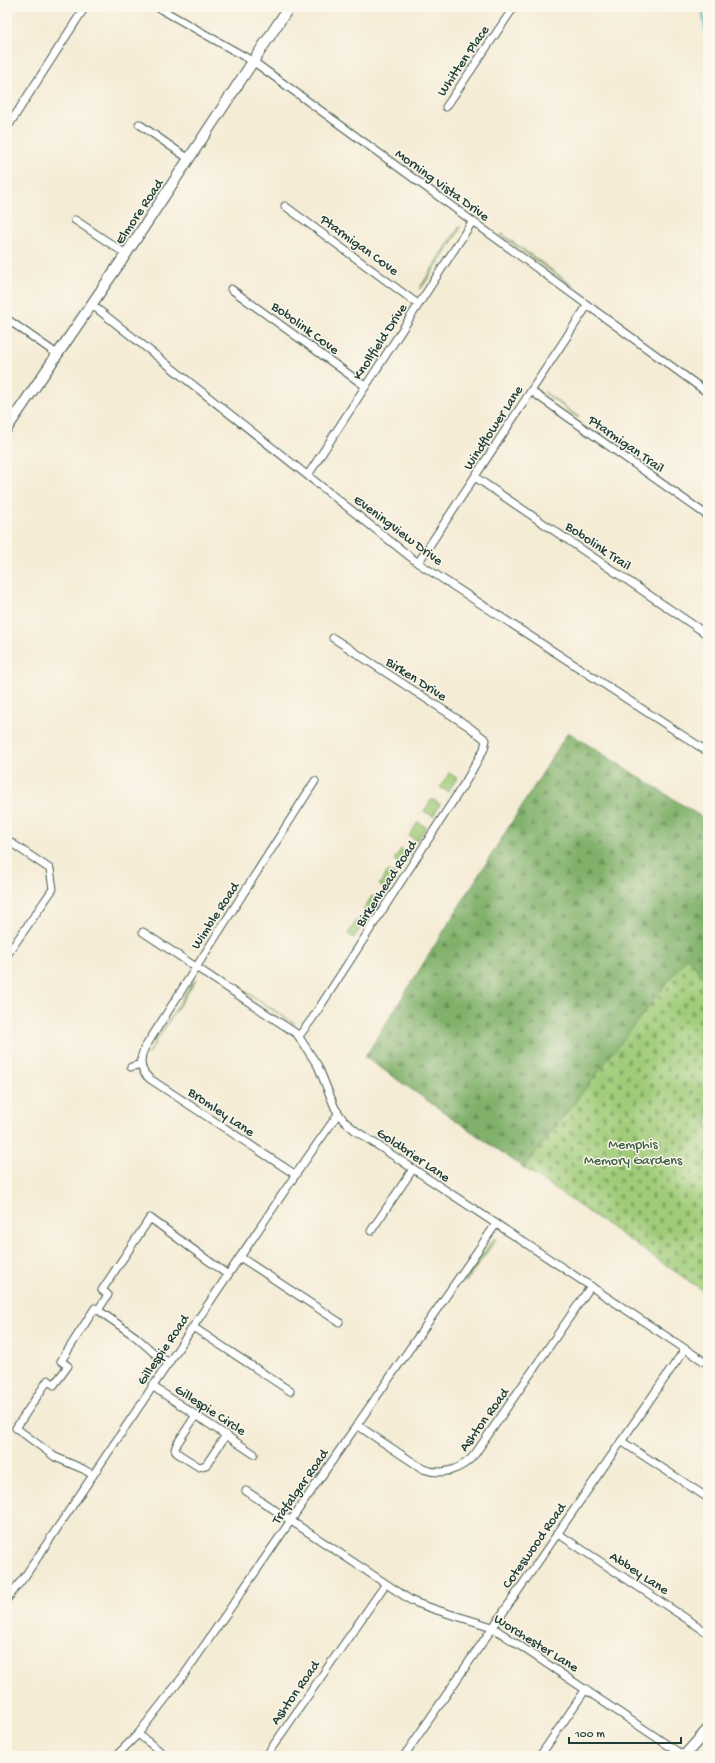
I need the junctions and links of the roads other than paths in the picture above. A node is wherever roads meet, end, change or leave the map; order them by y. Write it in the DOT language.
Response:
graph roads {
  1 [pos="86,7"];
  2 [pos="157,7"];
  3 [pos="289,7"];
  4 [pos="514,7"];
  5 [pos="254,62"];
  6 [pos="446,107"];
  7 [pos="138,124"];
  8 [pos="7,128"];
  9 [pos="189,159"];
  10 [pos="285,206"];
  11 [pos="75,220"];
  12 [pos="472,222"];
  13 [pos="126,254"];
  14 [pos="231,289"];
  15 [pos="91,304"];
  16 [pos="418,304"];
  17 [pos="586,306"];
  18 [pos="7,319"];
  19 [pos="57,354"];
  20 [pos="365,386"];
  21 [pos="531,391"];
  22 [pos="708,393"];
  23 [pos="7,428"];
  24 [pos="308,475"];
  25 [pos="475,477"];
  26 [pos="708,516"];
  27 [pos="418,563"];
  28 [pos="708,635"];
  29 [pos="333,638"];
  30 [pos="486,740"];
  31 [pos="708,752"];
  32 [pos="315,781"];
  33 [pos="7,840"];
  34 [pos="143,932"];
  35 [pos="7,955"];
  36 [pos="196,966"];
  37 [pos="299,1036"];
  38 [pos="141,1064"];
  39 [pos="131,1067"];
  40 [pos="338,1114"];
  41 [pos="412,1169"];
  42 [pos="296,1175"];
  43 [pos="496,1224"];
  44 [pos="371,1231"];
  45 [pos="240,1257"];
  46 [pos="228,1275"];
  47 [pos="591,1286"];
  48 [pos="98,1310"];
  49 [pos="338,1322"];
  50 [pos="193,1327"];
  51 [pos="685,1349"];
  52 [pos="169,1363"];
  53 [pos="708,1364"];
  54 [pos="152,1386"];
  55 [pos="290,1391"];
  56 [pos="196,1415"];
  57 [pos="357,1425"];
  58 [pos="226,1435"];
  59 [pos="621,1441"];
  60 [pos="254,1454"];
  61 [pos="93,1475"];
  62 [pos="246,1491"];
  63 [pos="708,1498"];
  64 [pos="290,1521"];
  65 [pos="557,1533"];
  66 [pos="385,1585"];
  67 [pos="7,1599"];
  68 [pos="492,1627"];
  69 [pos="708,1633"];
  70 [pos="586,1689"];
  71 [pos="708,1729"];
  72 [pos="138,1734"];
  73 [pos="116,1756"];
  74 [pos="166,1756"];
  75 [pos="266,1756"];
  76 [pos="404,1756"];
  77 [pos="540,1756"];
  78 [pos="684,1756"];
  1 -- 8 [label="street"];
  2 -- 5 [label="street, Morning Vista Drive"];
  3 -- 5 [label="street, Elmore Road"];
  4 -- 6 [label="street, Whitten Place"];
  5 -- 9 [label="street, Elmore Road"];
  5 -- 12 [label="street, Morning Vista Drive"];
  7 -- 9 [label="street"];
  9 -- 13 [label="street, Elmore Road"];
  10 -- 16 [label="street, Ptarmigan Cove"];
  11 -- 13 [label="street"];
  12 -- 16 [label="street, Knollfield Drive"];
  12 -- 17 [label="street, Morning Vista Drive"];
  13 -- 15 [label="street, Elmore Road"];
  14 -- 20 [label="street, Bobolink Cove"];
  15 -- 19 [label="street, Elmore Road"];
  15 -- 24 [label="street, Eveningview Drive"];
  16 -- 20 [label="street, Knollfield Drive"];
  17 -- 21 [label="street, Windflower Lane"];
  17 -- 22 [label="street, Morning Vista Drive"];
  18 -- 19 [label="street"];
  19 -- 23 [label="street, Elmore Road"];
  20 -- 24 [label="street, Knollfield Drive"];
  21 -- 25 [label="street, Windflower Lane"];
  21 -- 26 [label="street, Ptarmigan Trail"];
  24 -- 27 [label="street, Eveningview Drive"];
  25 -- 27 [label="street, Windflower Lane"];
  25 -- 28 [label="street, Bobolink Trail"];
  27 -- 31 [label="street, Eveningview Drive"];
  29 -- 30 [label="street, Birken Drive"];
  30 -- 37 [label="street, Birkenhead Road"];
  32 -- 36 [label="street, Wimble Road"];
  33 -- 35 [label="street"];
  34 -- 36 [label="street, Goldbrier Lane"];
  36 -- 37 [label="street, Goldbrier Lane"];
  36 -- 38 [label="street, Wimble Road"];
  37 -- 40 [label="street, Goldbrier Lane"];
  38 -- 39 [label="street"];
  38 -- 42 [label="street, Bromley Lane"];
  40 -- 41 [label="street, Goldbrier Lane"];
  40 -- 42 [label="street, Gillespie Road"];
  41 -- 43 [label="street, Goldbrier Lane"];
  41 -- 44 [label="street"];
  42 -- 45 [label="street, Gillespie Road"];
  43 -- 47 [label="street, Goldbrier Lane"];
  43 -- 57 [label="street, Trafalgar Road"];
  45 -- 46 [label="street, Gillespie Road"];
  45 -- 49 [label="street"];
  46 -- 48 [label="street"];
  46 -- 50 [label="street, Gillespie Road"];
  47 -- 51 [label="street, Goldbrier Lane"];
  47 -- 57 [label="street, Ashton Road"];
  48 -- 52 [label="street"];
  48 -- 61 [label="street"];
  50 -- 52 [label="street, Gillespie Road"];
  50 -- 55 [label="street"];
  51 -- 53 [label="street, Goldbrier Lane"];
  51 -- 59 [label="street, Coteswood Road"];
  52 -- 54 [label="street, Gillespie Road"];
  54 -- 56 [label="street, Gillespie Circle"];
  54 -- 61 [label="street, Gillespie Road"];
  56 -- 58 [label="street, Gillespie Circle"];
  56 -- 58 [label="street"];
  57 -- 64 [label="street, Trafalgar Road"];
  58 -- 60 [label="street, Gillespie Circle"];
  59 -- 63 [label="street"];
  59 -- 65 [label="street, Coteswood Road"];
  61 -- 67 [label="street, Gillespie Road"];
  62 -- 64 [label="street, Worchester Lane"];
  64 -- 66 [label="street, Worchester Lane"];
  64 -- 72 [label="street, Trafalgar Road"];
  65 -- 68 [label="street, Coteswood Road"];
  65 -- 69 [label="street, Abbey Lane"];
  66 -- 68 [label="street, Worchester Lane"];
  66 -- 75 [label="street, Ashton Road"];
  68 -- 70 [label="street, Worchester Lane"];
  68 -- 76 [label="street, Coteswood Road"];
  70 -- 77 [label="street"];
  70 -- 78 [label="street, Worchester Lane"];
  71 -- 78 [label="street"];
  72 -- 73 [label="street, Trafalgar Road"];
  72 -- 74 [label="street"];
}
